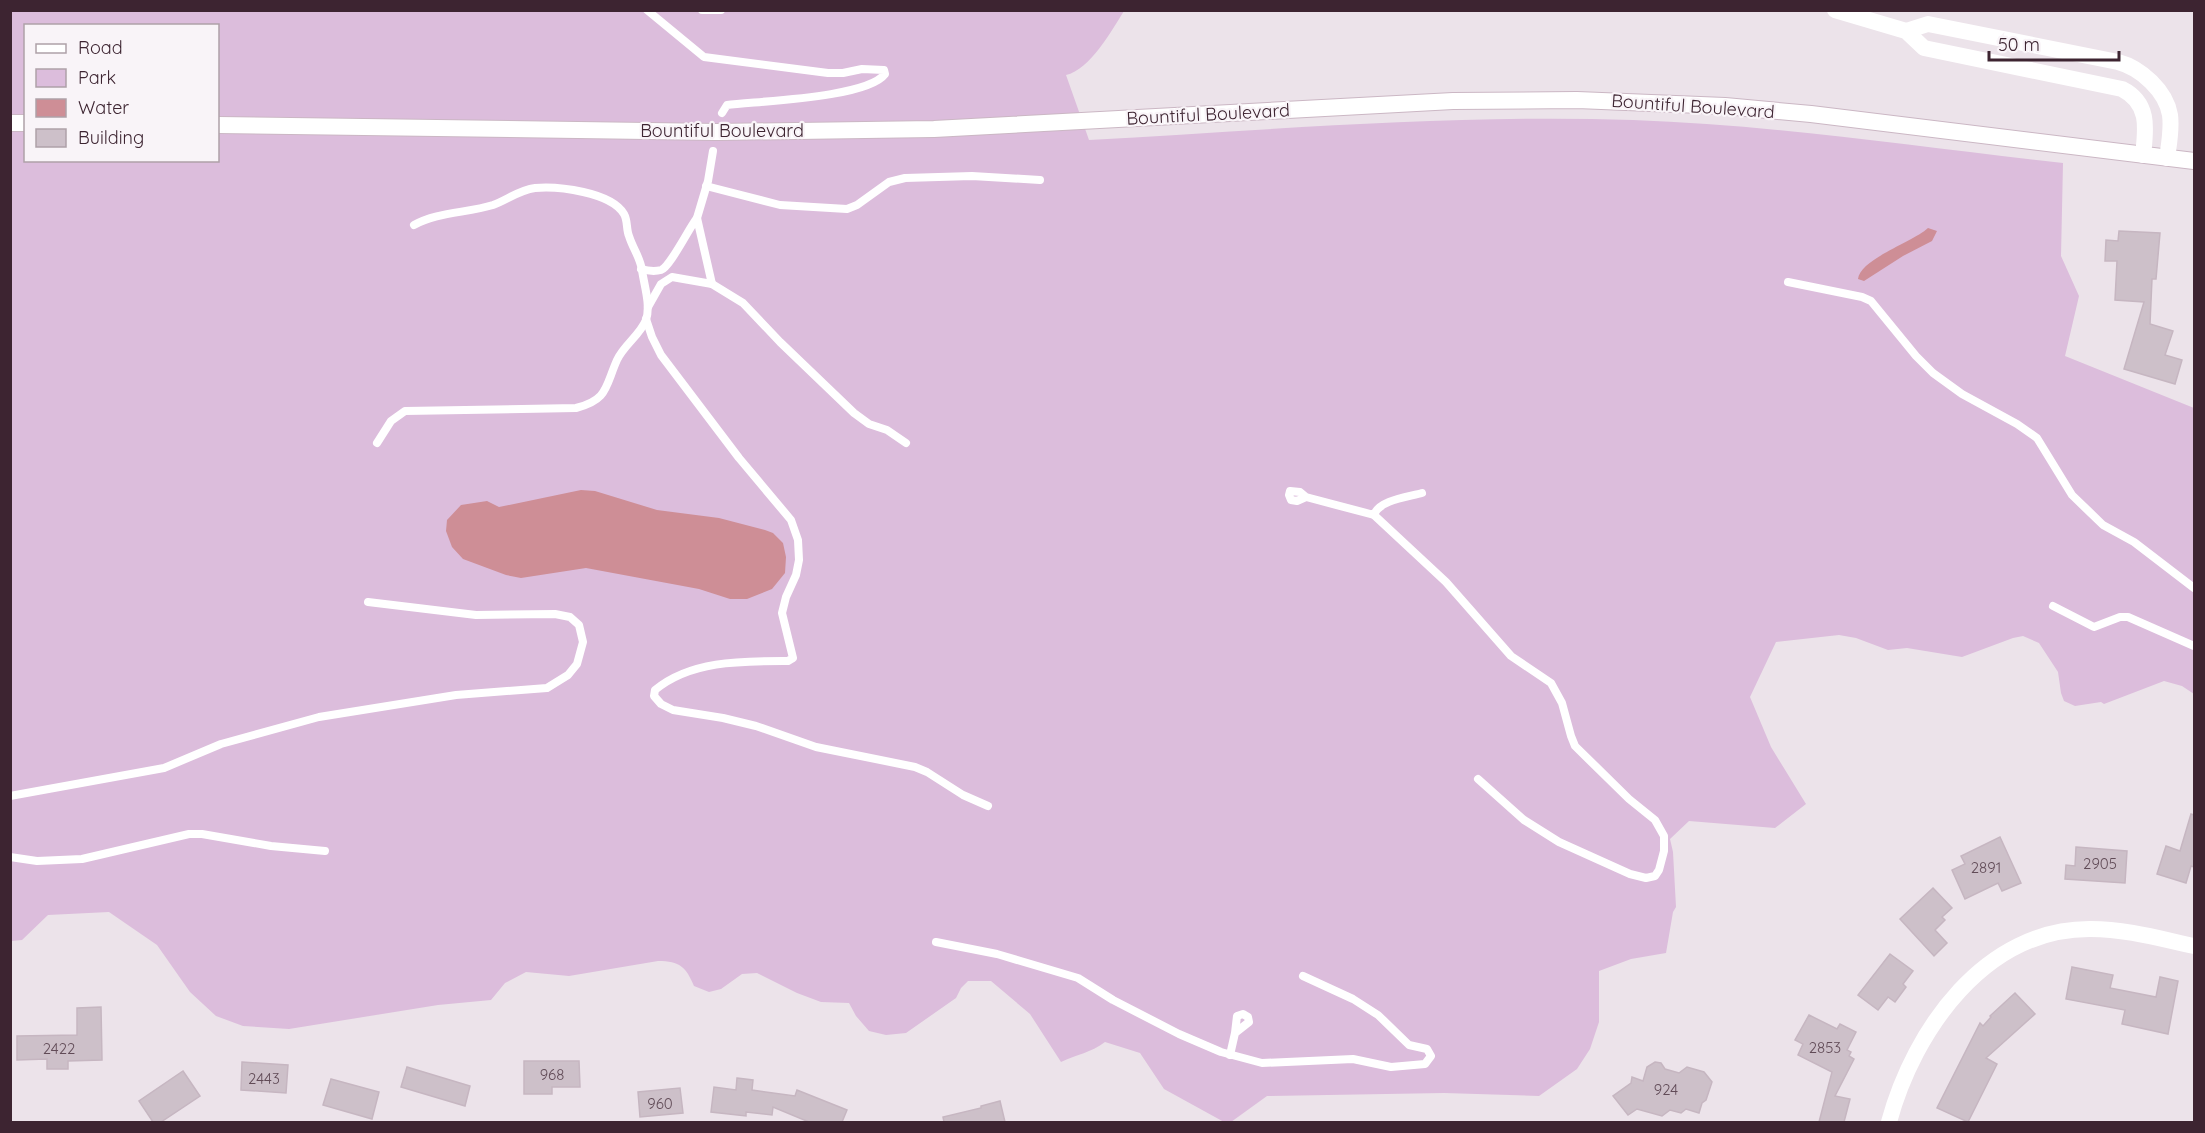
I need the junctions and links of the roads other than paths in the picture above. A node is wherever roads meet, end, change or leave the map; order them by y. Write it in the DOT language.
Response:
graph roads {
  1 [pos="647,10"];
  2 [pos="702,10"];
  3 [pos="721,10"];
  4 [pos="1835,10"];
  5 [pos="1906,31"];
  6 [pos="722,113"];
  7 [pos="219,125"];
  8 [pos="713,151"];
  9 [pos="2143,155"];
  10 [pos="2167,158"];
  11 [pos="2194,161"];
  12 [pos="1040,180"];
  13 [pos="706,186"];
  14 [pos="697,218"];
  15 [pos="414,225"];
  16 [pos="641,269"];
  17 [pos="1788,282"];
  18 [pos="712,284"];
  19 [pos="648,308"];
  20 [pos="646,319"];
  21 [pos="377,443"];
  22 [pos="906,443"];
  23 [pos="1422,493"];
  24 [pos="1306,497"];
  25 [pos="1374,515"];
  26 [pos="2194,588"];
  27 [pos="368,602"];
  28 [pos="2053,606"];
  29 [pos="2194,646"];
  30 [pos="1478,779"];
  31 [pos="10,796"];
  32 [pos="988,806"];
  33 [pos="325,851"];
  34 [pos="10,857"];
  35 [pos="936,942"];
  36 [pos="2194,946"];
  37 [pos="1303,976"];
  38 [pos="1235,1033"];
  39 [pos="1230,1055"];
  40 [pos="1889,1122"];
  1 -- 6 [label="lane"];
  2 -- 3 [label="lane"];
  4 -- 5 [label="main road"];
  5 -- 9 [label="main road"];
  5 -- 10 [label="main road"];
  7 -- 9 [label="main road, Bountiful Boulevard"];
  8 -- 13 [label="lane"];
  9 -- 10 [label="main road, Bountiful Boulevard"];
  10 -- 11 [label="main road, Bountiful Boulevard"];
  12 -- 13 [label="lane"];
  13 -- 14 [label="lane"];
  14 -- 16 [label="lane"];
  14 -- 18 [label="lane"];
  15 -- 16 [label="lane"];
  16 -- 19 [label="lane"];
  17 -- 26 [label="lane"];
  18 -- 19 [label="lane"];
  18 -- 22 [label="lane"];
  19 -- 20 [label="lane"];
  20 -- 21 [label="lane"];
  20 -- 32 [label="lane"];
  23 -- 25 [label="lane"];
  24 -- 25 [label="lane"];
  25 -- 30 [label="lane"];
  27 -- 31 [label="lane"];
  28 -- 29 [label="lane"];
  33 -- 34 [label="lane"];
  35 -- 39 [label="lane"];
  36 -- 40 [label="main road"];
  37 -- 39 [label="lane"];
  38 -- 39 [label="lane"];
}
